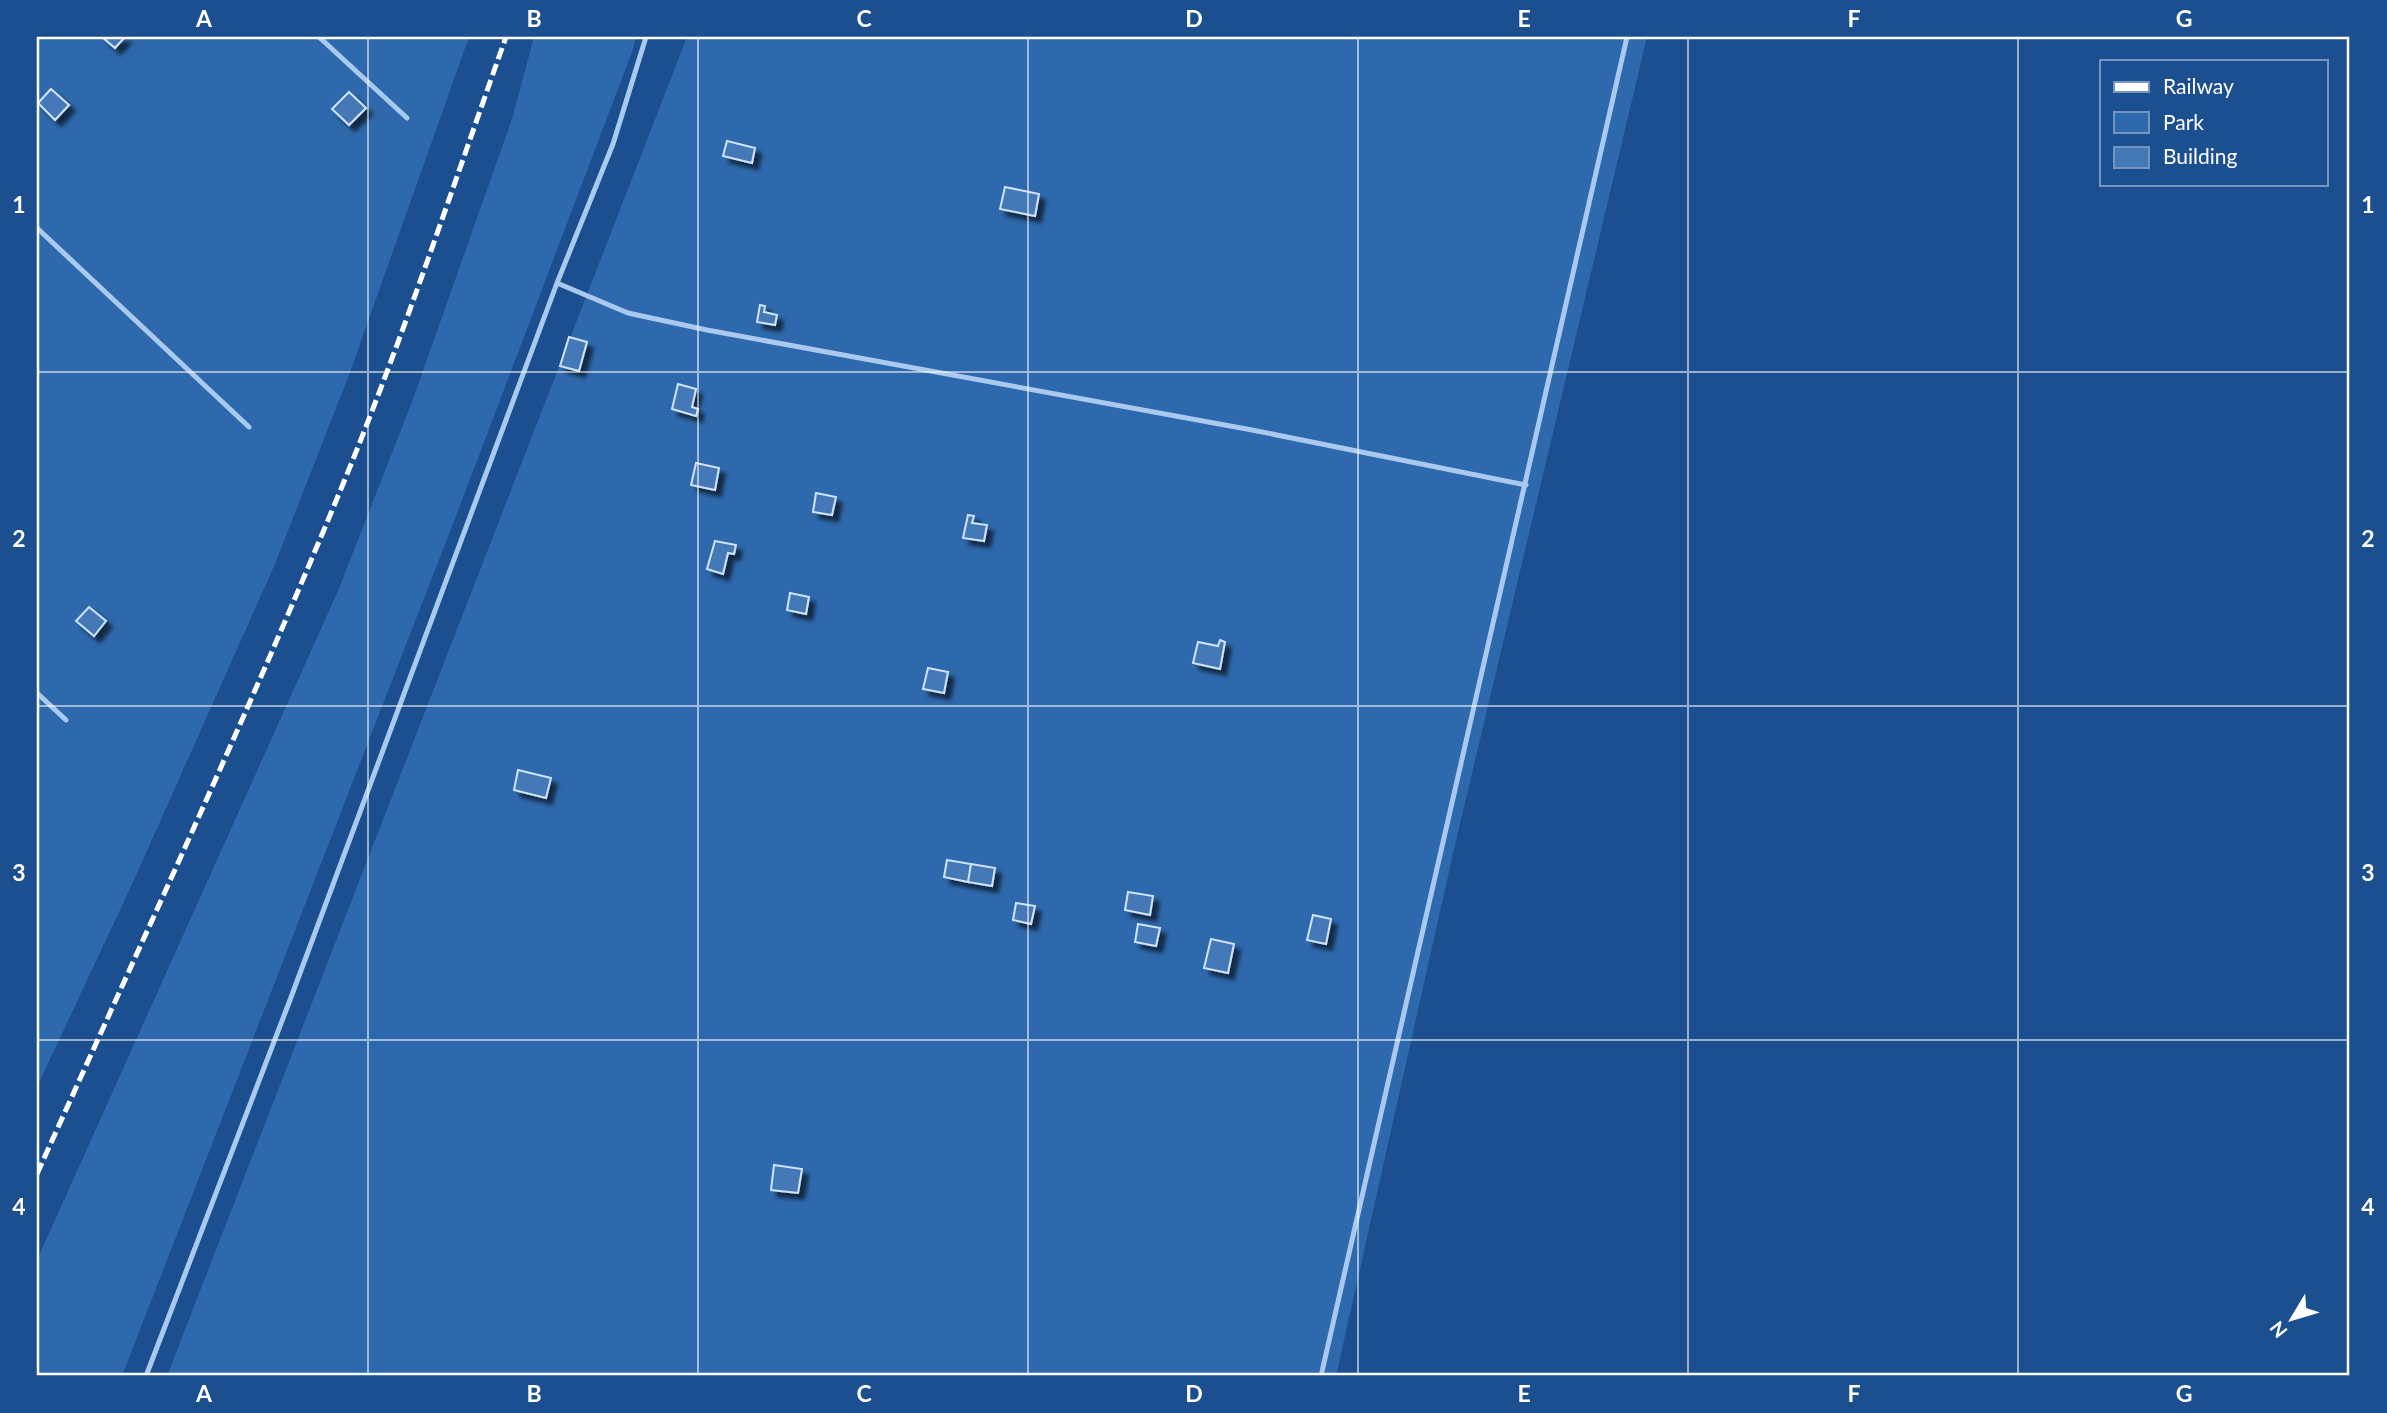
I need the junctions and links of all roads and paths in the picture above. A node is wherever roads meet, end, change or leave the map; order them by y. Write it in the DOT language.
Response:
graph roads {
  1 [pos="319,37"];
  2 [pos="646,37"];
  3 [pos="1626,37"];
  4 [pos="407,118"];
  5 [pos="37,228"];
  6 [pos="557,283"];
  7 [pos="249,427"];
  8 [pos="1526,485"];
  9 [pos="37,693"];
  10 [pos="65,720"];
  11 [pos="146,1376"];
  12 [pos="1321,1376"];
  1 -- 4 [label="lane"];
  2 -- 6 [label="lane"];
  3 -- 8 [label="lane"];
  5 -- 7 [label="lane"];
  6 -- 8 [label="lane"];
  6 -- 11 [label="lane"];
  8 -- 12 [label="lane"];
  9 -- 10 [label="lane"];
}
